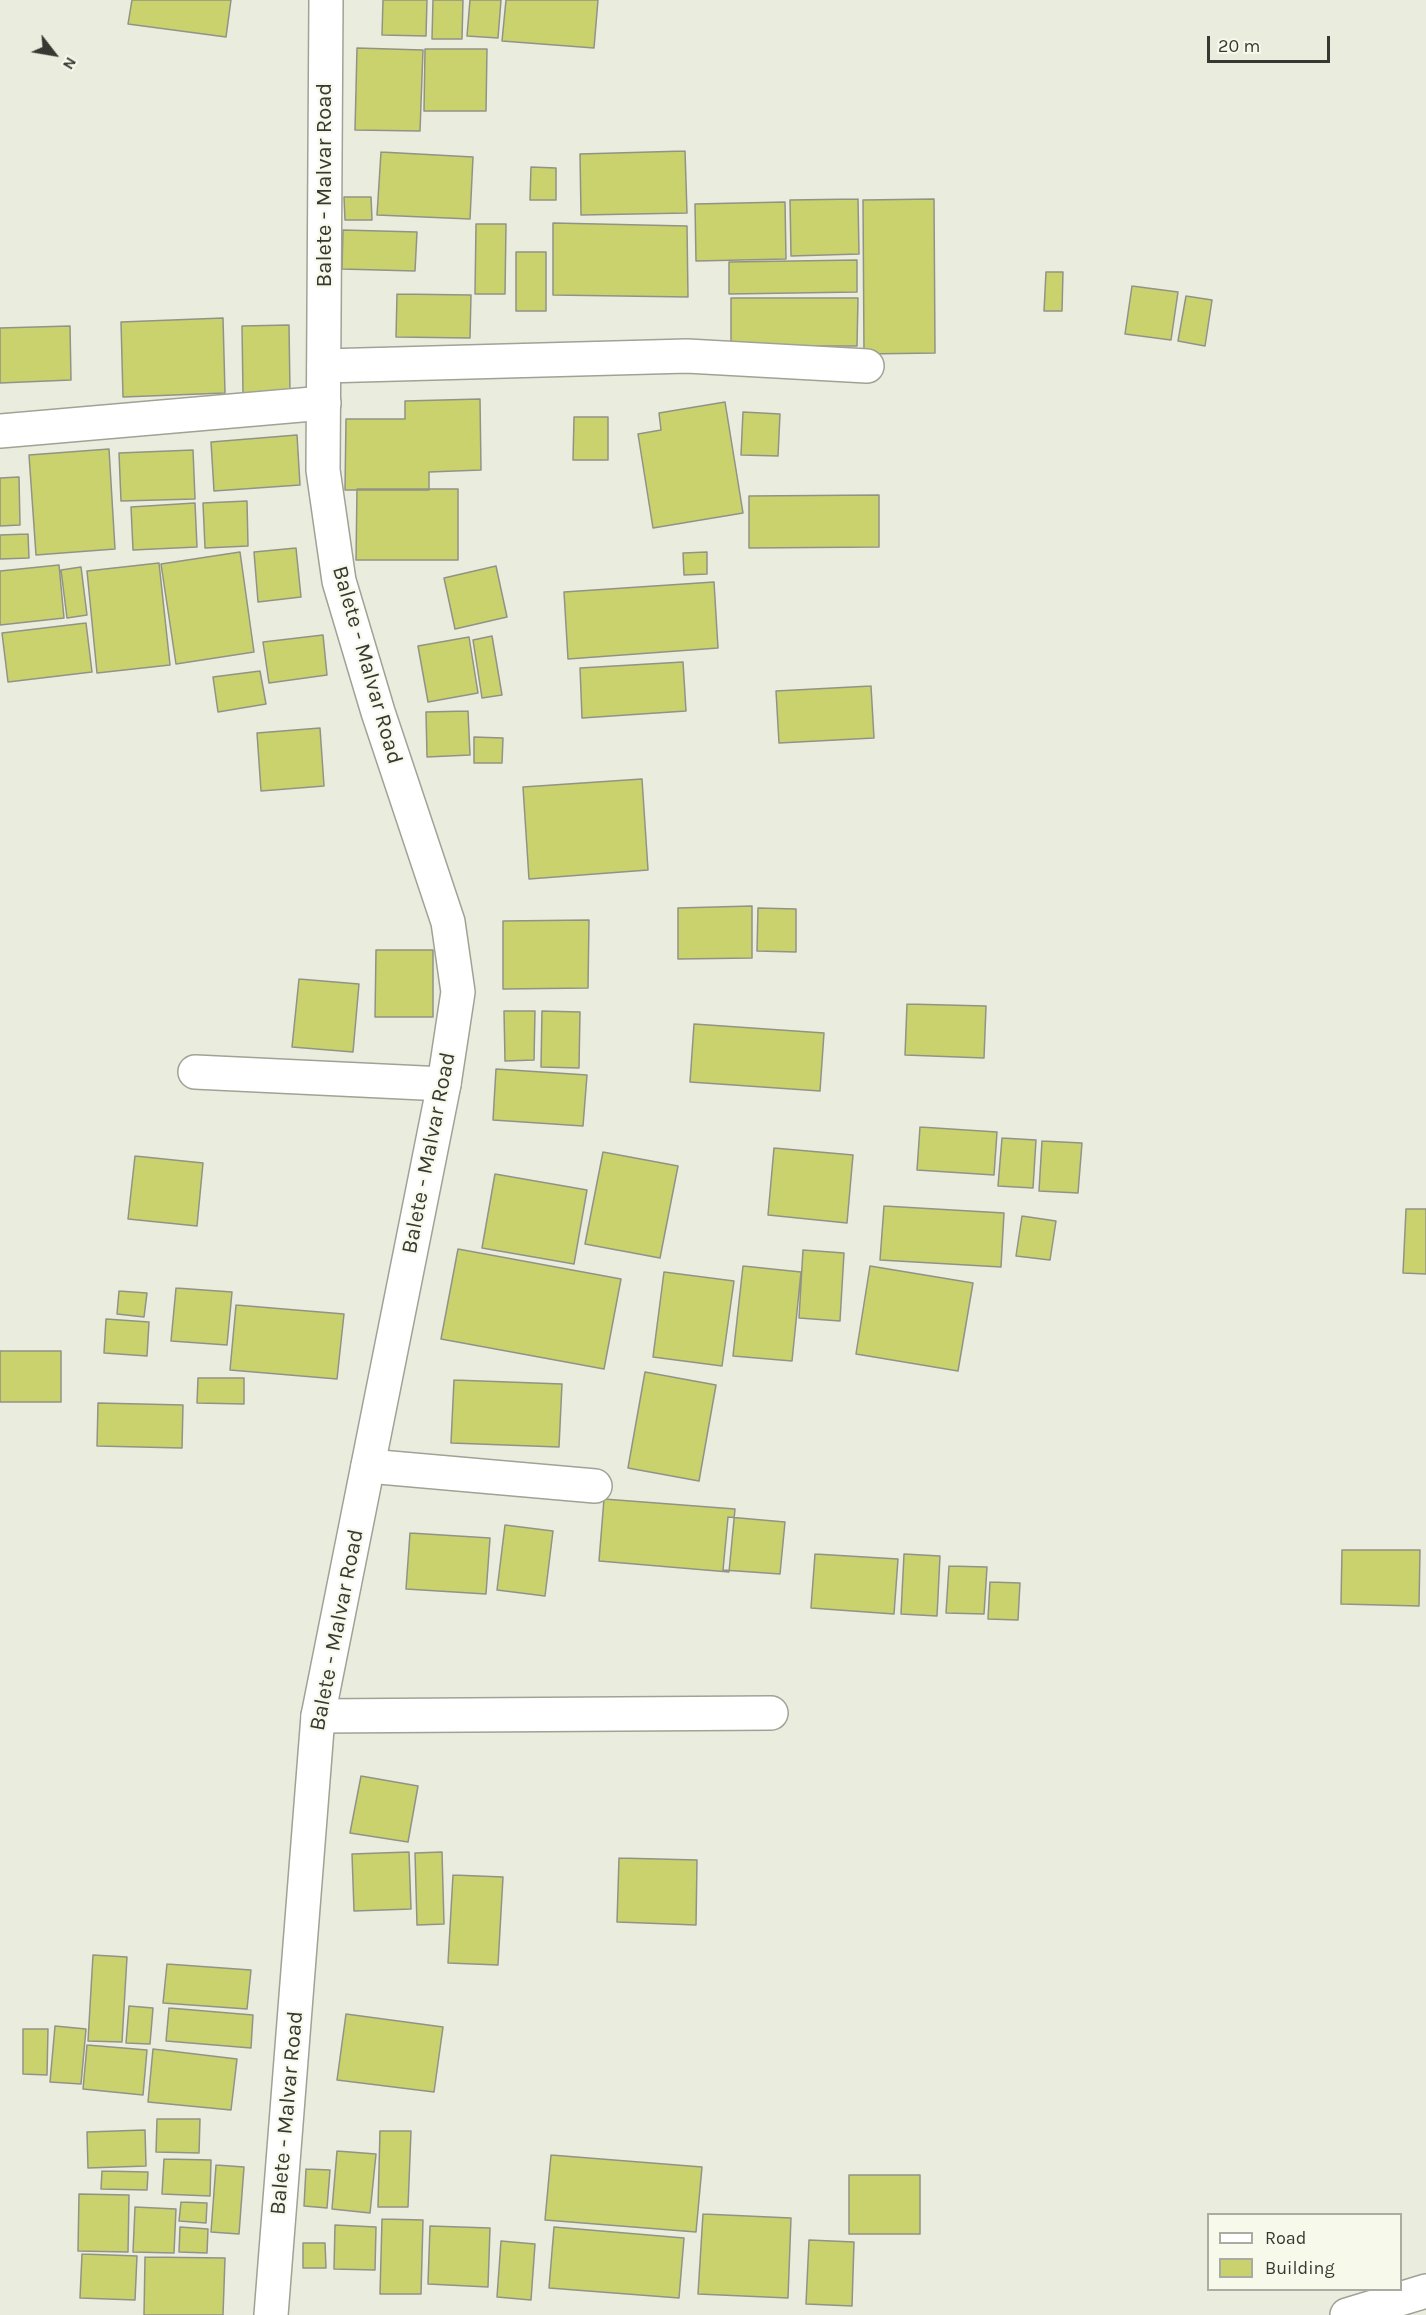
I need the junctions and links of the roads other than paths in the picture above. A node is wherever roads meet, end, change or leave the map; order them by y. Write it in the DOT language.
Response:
graph roads {
  1 [pos="326,0"];
  2 [pos="324,366"];
  3 [pos="867,366"];
  4 [pos="324,404"];
  5 [pos="0,431"];
  6 [pos="195,1072"];
  7 [pos="444,1084"];
  8 [pos="368,1466"];
  9 [pos="595,1486"];
  10 [pos="771,1713"];
  11 [pos="318,1716"];
  12 [pos="1426,2291"];
  13 [pos="271,2315"];
  14 [pos="1347,2315"];
  1 -- 2 [label="main road, Balete - Malvar Road"];
  2 -- 3 [label="main road"];
  2 -- 4 [label="main road, Balete - Malvar Road"];
  4 -- 5 [label="main road"];
  4 -- 7 [label="main road, Balete - Malvar Road"];
  6 -- 7 [label="main road"];
  7 -- 8 [label="main road, Balete - Malvar Road"];
  8 -- 9 [label="main road"];
  8 -- 11 [label="main road, Balete - Malvar Road"];
  10 -- 11 [label="main road"];
  11 -- 13 [label="main road, Balete - Malvar Road"];
  12 -- 14 [label="main road"];
}
